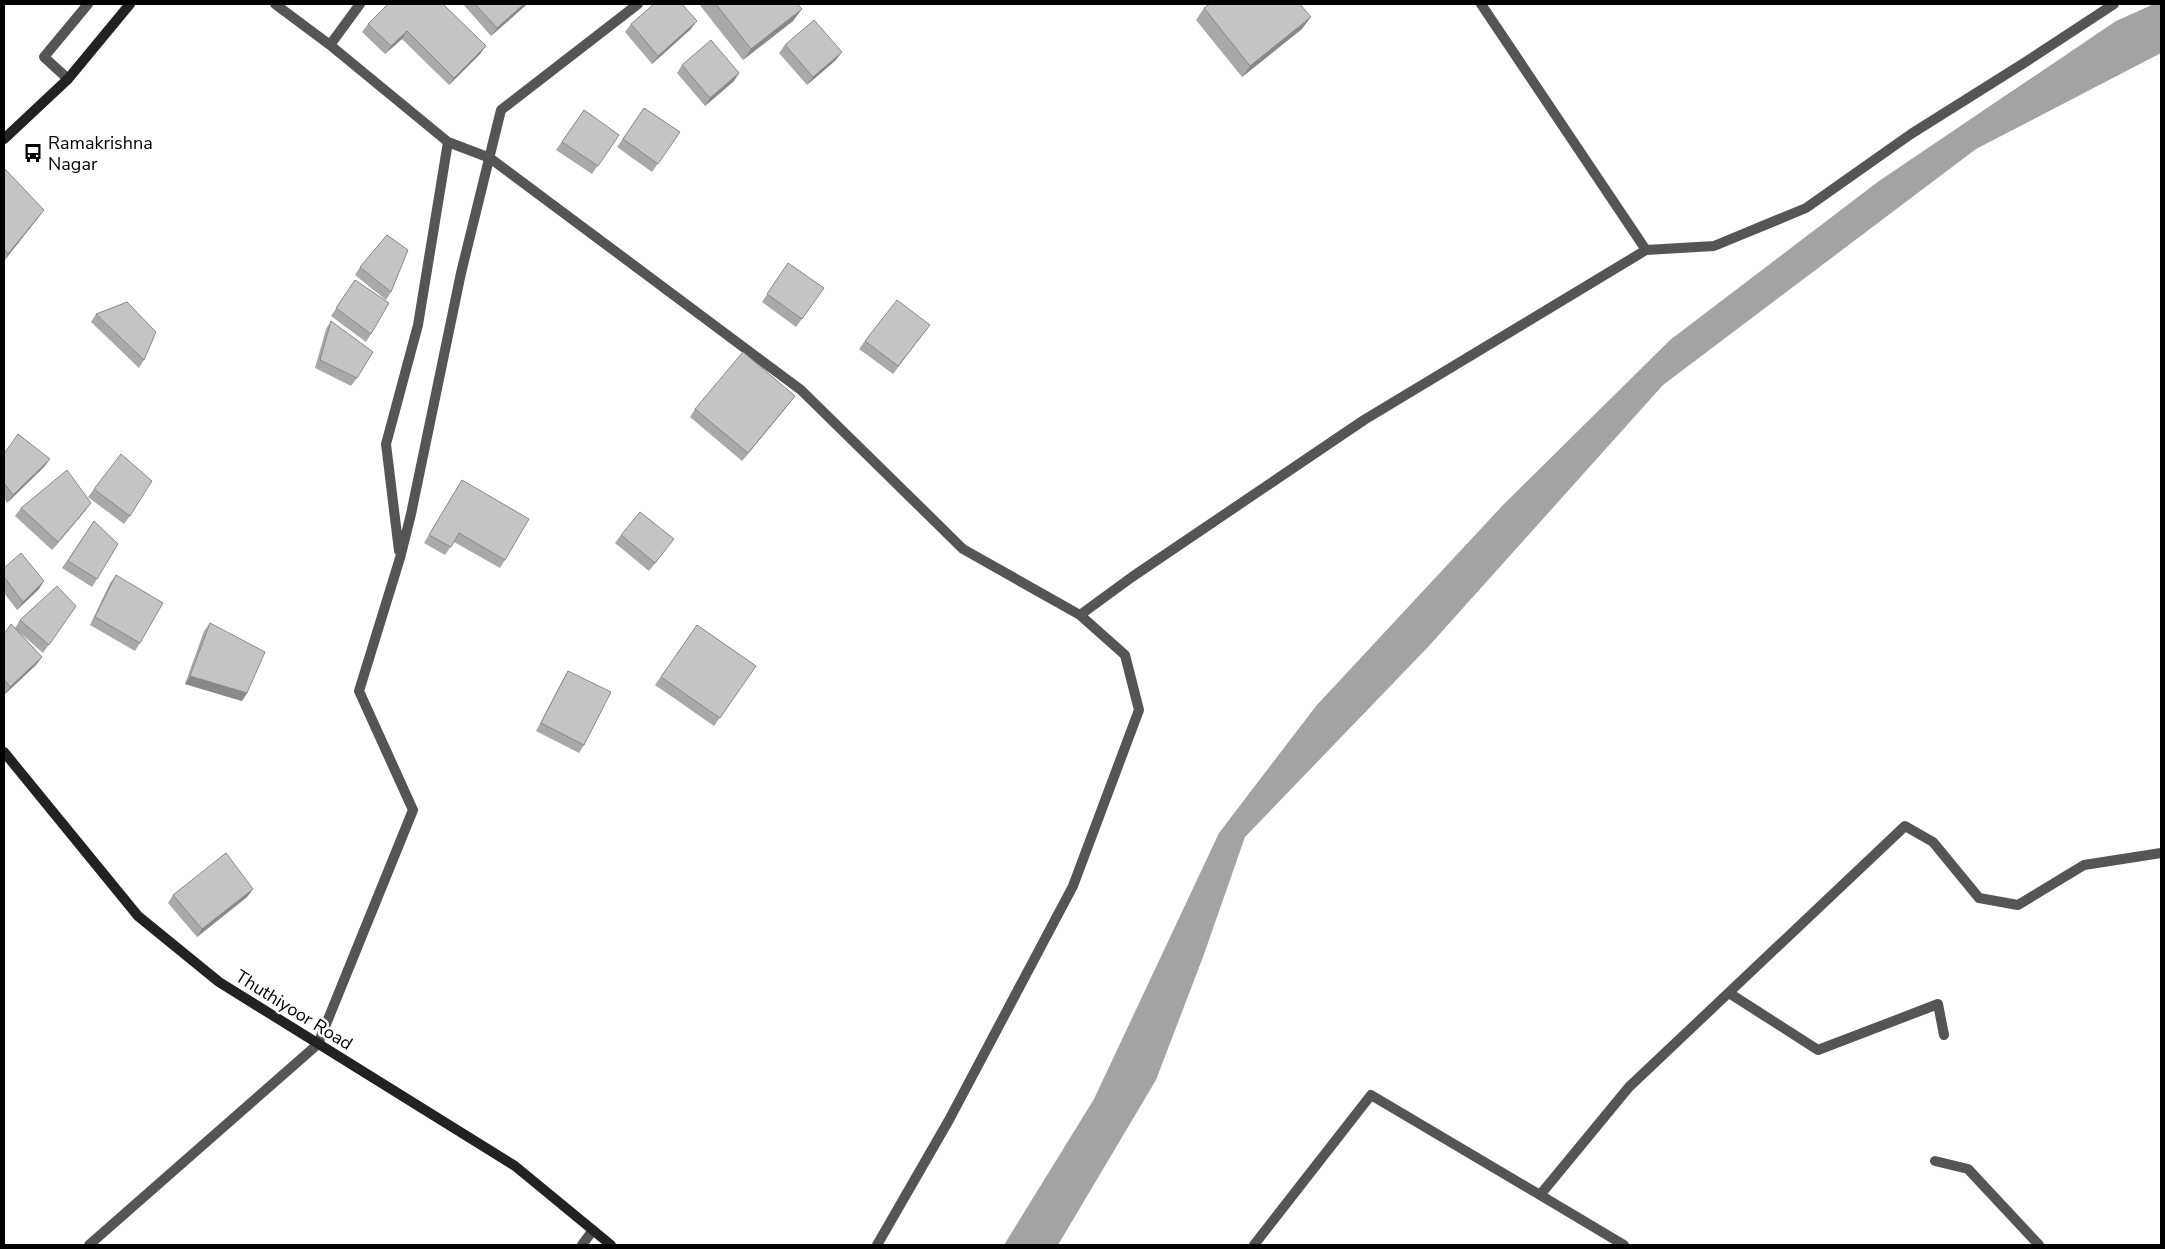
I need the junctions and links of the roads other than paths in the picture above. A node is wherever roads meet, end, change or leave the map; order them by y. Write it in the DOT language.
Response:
graph roads {
  1 [pos="88,4"];
  2 [pos="130,4"];
  3 [pos="275,4"];
  4 [pos="360,4"];
  5 [pos="638,4"];
  6 [pos="1481,4"];
  7 [pos="2114,4"];
  8 [pos="330,45"];
  9 [pos="68,79"];
  10 [pos="4,139"];
  11 [pos="448,142"];
  12 [pos="490,158"];
  13 [pos="1646,250"];
  14 [pos="400,558"];
  15 [pos="1080,615"];
  16 [pos="4,752"];
  17 [pos="2161,853"];
  18 [pos="1729,993"];
  19 [pos="1944,1035"];
  20 [pos="318,1044"];
  21 [pos="1935,1161"];
  22 [pos="1540,1195"];
  23 [pos="593,1230"];
  24 [pos="89,1245"];
  25 [pos="582,1245"];
  26 [pos="611,1245"];
  27 [pos="877,1245"];
  28 [pos="1254,1245"];
  29 [pos="1624,1245"];
  30 [pos="2039,1245"];
  1 -- 9 [label="street"];
  2 -- 9 [label="main road"];
  3 -- 8 [label="street"];
  4 -- 8 [label="street"];
  5 -- 12 [label="street"];
  6 -- 13 [label="street"];
  7 -- 13 [label="street"];
  8 -- 11 [label="street"];
  9 -- 10 [label="main road"];
  11 -- 12 [label="street"];
  11 -- 14 [label="street"];
  12 -- 14 [label="street"];
  12 -- 15 [label="street"];
  13 -- 15 [label="street"];
  14 -- 20 [label="street"];
  15 -- 27 [label="street"];
  16 -- 20 [label="main road, Thuthiyoor Road"];
  17 -- 18 [label="street"];
  18 -- 19 [label="street"];
  18 -- 22 [label="street"];
  20 -- 23 [label="main road, Thuthiyoor Road"];
  20 -- 24 [label="street"];
  21 -- 30 [label="street"];
  22 -- 28 [label="street"];
  22 -- 29 [label="street"];
  23 -- 25 [label="street"];
  23 -- 26 [label="main road, Thuthiyoor Road"];
}
